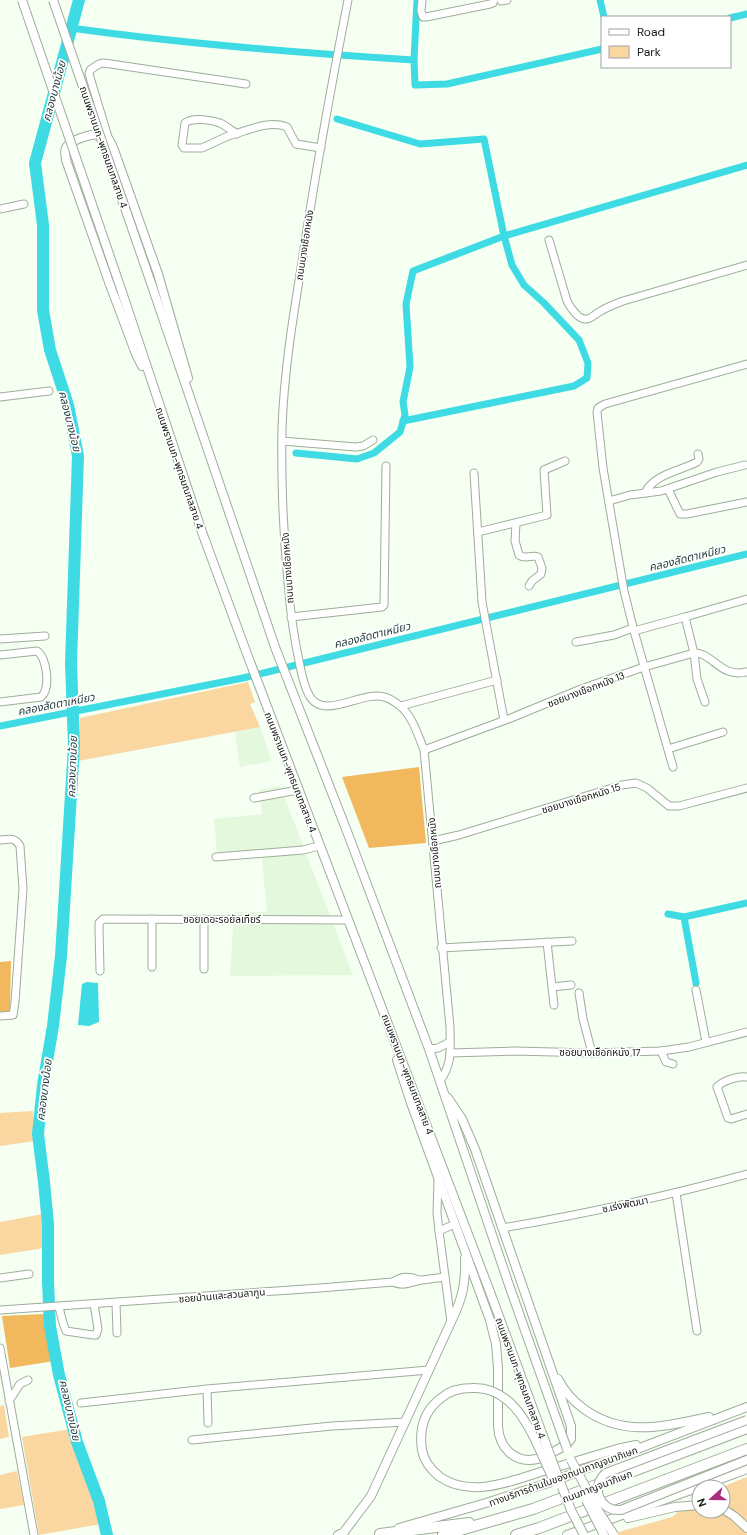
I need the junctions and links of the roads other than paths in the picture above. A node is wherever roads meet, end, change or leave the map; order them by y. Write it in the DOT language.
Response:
graph roads {
  1 [pos="22,0"];
  2 [pos="53,0"];
  3 [pos="348,0"];
  4 [pos="422,0"];
  5 [pos="501,0"];
  6 [pos="246,84"];
  7 [pos="237,134"];
  8 [pos="108,137"];
  9 [pos="321,148"];
  10 [pos="24,204"];
  11 [pos="0,209"];
  12 [pos="549,240"];
  13 [pos="747,266"];
  14 [pos="747,364"];
  15 [pos="153,386"];
  16 [pos="50,391"];
  17 [pos="0,397"];
  18 [pos="193,408"];
  19 [pos="372,440"];
  20 [pos="282,441"];
  21 [pos="698,454"];
  22 [pos="565,461"];
  23 [pos="745,465"];
  24 [pos="386,466"];
  25 [pos="474,473"];
  26 [pos="668,489"];
  27 [pos="645,494"];
  28 [pos="609,501"];
  29 [pos="747,502"];
  30 [pos="516,523"];
  31 [pos="478,532"];
  32 [pos="529,586"];
  33 [pos="747,599"];
  34 [pos="291,617"];
  35 [pos="686,617"];
  36 [pos="633,630"];
  37 [pos="45,636"];
  38 [pos="0,639"];
  39 [pos="576,642"];
  40 [pos="694,654"];
  41 [pos="0,655"];
  42 [pos="644,667"];
  43 [pos="747,672"];
  44 [pos="497,680"];
  45 [pos="0,702"];
  46 [pos="705,702"];
  47 [pos="401,706"];
  48 [pos="504,720"];
  49 [pos="723,732"];
  50 [pos="668,749"];
  51 [pos="424,750"];
  52 [pos="673,767"];
  53 [pos="747,788"];
  54 [pos="298,790"];
  55 [pos="254,798"];
  56 [pos="0,840"];
  57 [pos="434,841"];
  58 [pos="319,846"];
  59 [pos="216,857"];
  60 [pos="152,919"];
  61 [pos="204,919"];
  62 [pos="347,920"];
  63 [pos="572,941"];
  64 [pos="547,942"];
  65 [pos="441,948"];
  66 [pos="152,967"];
  67 [pos="204,969"];
  68 [pos="100,971"];
  69 [pos="571,985"];
  70 [pos="552,987"];
  71 [pos="696,990"];
  72 [pos="579,993"];
  73 [pos="554,1005"];
  74 [pos="0,1016"];
  75 [pos="388,1020"];
  76 [pos="747,1032"];
  77 [pos="450,1042"];
  78 [pos="706,1042"];
  79 [pos="429,1049"];
  80 [pos="661,1051"];
  81 [pos="450,1053"];
  82 [pos="592,1053"];
  83 [pos="673,1064"];
  84 [pos="747,1077"];
  85 [pos="440,1081"];
  86 [pos="445,1095"];
  87 [pos="747,1114"];
  88 [pos="747,1174"];
  89 [pos="438,1179"];
  90 [pos="676,1193"];
  91 [pos="456,1224"];
  92 [pos="502,1228"];
  93 [pos="439,1231"];
  94 [pos="462,1242"];
  95 [pos="29,1274"];
  96 [pos="445,1277"];
  97 [pos="0,1278"];
  98 [pos="116,1303"];
  99 [pos="94,1304"];
  100 [pos="55,1307"];
  101 [pos="0,1310"];
  102 [pos="451,1322"];
  103 [pos="697,1331"];
  104 [pos="117,1333"];
  105 [pos="0,1348"];
  106 [pos="549,1365"];
  107 [pos="429,1370"];
  108 [pos="28,1380"];
  109 [pos="208,1389"];
  110 [pos="9,1401"];
  111 [pos="81,1403"];
  112 [pos="747,1407"];
  113 [pos="730,1413"];
  114 [pos="747,1420"];
  115 [pos="405,1422"];
  116 [pos="208,1423"];
  117 [pos="747,1428"];
  118 [pos="663,1439"];
  119 [pos="192,1440"];
  120 [pos="747,1449"];
  121 [pos="571,1460"];
  122 [pos="747,1460"];
  123 [pos="747,1469"];
  124 [pos="720,1479"];
  125 [pos="691,1490"];
  126 [pos="590,1497"];
  127 [pos="691,1506"];
  128 [pos="571,1510"];
  129 [pos="731,1514"];
  130 [pos="479,1526"];
  131 [pos="589,1527"];
  132 [pos="747,1528"];
  133 [pos="377,1534"];
  134 [pos="34,1535"];
  135 [pos="338,1535"];
  136 [pos="443,1535"];
  137 [pos="516,1535"];
  138 [pos="567,1535"];
  139 [pos="584,1535"];
  140 [pos="604,1535"];
  141 [pos="609,1535"];
  142 [pos="614,1535"];
  1 -- 15 [label="main road, ถนนพรานนก-พุทธมณฑลสาย 4, bridge"];
  2 -- 18 [label="main road, ถนนพรานนก-พุทธมณฑลสาย 4, bridge"];
  3 -- 9 [label="street, ถนนบางเชือกหนัง"];
  4 -- 5 [label="street"];
  6 -- 8 [label="street"];
  7 -- 7 [label="street"];
  7 -- 9 [label="street"];
  8 -- 15 [label="main road"];
  8 -- 18 [label="main road"];
  9 -- 20 [label="street, ถนนบางเชือกหนัง"];
  10 -- 11 [label="street"];
  12 -- 13 [label="street"];
  14 -- 28 [label="street"];
  15 -- 54 [label="main road, ถนนพรานนก-พุทธมณฑลสาย 4"];
  16 -- 17 [label="street"];
  18 -- 79 [label="main road, ถนนพรานนก-พุทธมณฑลสาย 4"];
  19 -- 20 [label="street"];
  20 -- 34 [label="street, ถนนบางเชือกหนัง"];
  21 -- 27 [label="street"];
  22 -- 30 [label="street"];
  23 -- 26 [label="street"];
  24 -- 34 [label="street"];
  25 -- 31 [label="street"];
  26 -- 27 [label="street"];
  26 -- 29 [label="street"];
  27 -- 28 [label="street"];
  28 -- 36 [label="street"];
  30 -- 31 [label="street"];
  30 -- 32 [label="street"];
  31 -- 44 [label="street"];
  33 -- 35 [label="street"];
  34 -- 47 [label="street, ถนนบางเชือกหนัง"];
  35 -- 36 [label="street"];
  35 -- 40 [label="street"];
  36 -- 39 [label="street"];
  36 -- 42 [label="street"];
  37 -- 38 [label="street"];
  40 -- 42 [label="street, ซอยบางเชือกหนัง 13"];
  40 -- 43 [label="street"];
  40 -- 46 [label="street"];
  41 -- 45 [label="street"];
  42 -- 48 [label="street, ซอยบางเชือกหนัง 13"];
  42 -- 50 [label="street"];
  44 -- 47 [label="street"];
  44 -- 48 [label="street"];
  47 -- 51 [label="street, ถนนบางเชือกหนัง"];
  48 -- 51 [label="street, ซอยบางเชือกหนัง 13"];
  49 -- 50 [label="street"];
  50 -- 52 [label="street"];
  51 -- 57 [label="street, ถนนบางเชือกหนัง"];
  53 -- 57 [label="street, ซอยบางเชือกหนัง 15"];
  54 -- 55 [label="street"];
  54 -- 58 [label="main road, ถนนพรานนก-พุทธมณฑลสาย 4"];
  56 -- 74 [label="street"];
  57 -- 65 [label="street, ถนนบางเชือกหนัง"];
  58 -- 59 [label="street"];
  58 -- 62 [label="main road, ถนนพรานนก-พุทธมณฑลสาย 4"];
  60 -- 61 [label="street, ซอยเดอะรอยัลเทียร์"];
  60 -- 66 [label="street"];
  60 -- 68 [label="street, ซอยเดอะรอยัลเทียร์"];
  61 -- 62 [label="street, ซอยเดอะรอยัลเทียร์"];
  61 -- 67 [label="street"];
  62 -- 75 [label="main road, ถนนพรานนก-พุทธมณฑลสาย 4"];
  63 -- 64 [label="street"];
  64 -- 65 [label="street"];
  64 -- 70 [label="street"];
  65 -- 77 [label="street, ถนนบางเชือกหนัง"];
  69 -- 70 [label="street"];
  70 -- 73 [label="street"];
  71 -- 78 [label="street"];
  72 -- 82 [label="street"];
  75 -- 89 [label="main road"];
  75 -- 128 [label="main road, ถนนพรานนก-พุทธมณฑลสาย 4, bridge"];
  76 -- 78 [label="street, ซอยบางเชือกหนัง 17"];
  77 -- 79 [label="street"];
  77 -- 81 [label="street, ถนนบางเชือกหนัง"];
  78 -- 80 [label="street, ซอยบางเชือกหนัง 17"];
  79 -- 85 [label="main road, ถนนพรานนก-พุทธมณฑลสาย 4"];
  80 -- 82 [label="street, ซอยบางเชือกหนัง 17"];
  80 -- 83 [label="street"];
  81 -- 82 [label="street, ซอยบางเชือกหนัง 17"];
  81 -- 85 [label="street, ถนนบางเชือกหนัง"];
  84 -- 87 [label="street"];
  85 -- 86 [label="main road, ถนนพรานนก-พุทธมณฑลสาย 4"];
  86 -- 92 [label="main road"];
  86 -- 121 [label="main road, ถนนพรานนก-พุทธมณฑลสาย 4, bridge"];
  88 -- 90 [label="street, ซ.เร่งพัฒนา"];
  89 -- 91 [label="main road"];
  89 -- 93 [label="street"];
  90 -- 92 [label="street, ซ.เร่งพัฒนา"];
  90 -- 103 [label="street"];
  91 -- 93 [label="street"];
  91 -- 94 [label="main road"];
  92 -- 106 [label="main road"];
  93 -- 96 [label="street"];
  94 -- 102 [label="main road"];
  94 -- 106 [label="main road"];
  95 -- 97 [label="street"];
  96 -- 98 [label="street, ซอยบ้านและสวนลากูน"];
  96 -- 102 [label="street"];
  98 -- 99 [label="street, ซอยบ้านและสวนลากูน"];
  98 -- 104 [label="street"];
  99 -- 100 [label="street, ซอยบ้านและสวนลากูน"];
  99 -- 100 [label="street"];
  100 -- 101 [label="street, ซอยบ้านและสวนลากูน"];
  102 -- 107 [label="main road"];
  105 -- 110 [label="street"];
  106 -- 113 [label="main road"];
  107 -- 109 [label="street"];
  107 -- 115 [label="main road"];
  108 -- 110 [label="street"];
  109 -- 111 [label="street"];
  109 -- 116 [label="street"];
  110 -- 134 [label="street"];
  112 -- 113 [label="main road, ทางบริการด้านในของถนนกาญจนาภิเษก"];
  113 -- 118 [label="main road, ทางบริการด้านในของถนนกาญจนาภิเษก"];
  114 -- 122 [label="main road, bridge"];
  115 -- 119 [label="street"];
  115 -- 135 [label="main road"];
  117 -- 130 [label="highway, ถนนกาญจนาภิเษก"];
  118 -- 128 [label="main road, bridge"];
  118 -- 133 [label="main road, ทางบริการด้านในของถนนกาญจนาภิเษก"];
  120 -- 137 [label="highway, ถนนกาญจนาภิเษก"];
  121 -- 126 [label="main road, bridge"];
  121 -- 140 [label="main road, ถนนพรานนก-พุทธมณฑลสาย 4, bridge"];
  123 -- 124 [label="main road"];
  125 -- 131 [label="main road"];
  126 -- 141 [label="main road, bridge"];
  126 -- 142 [label="main road, bridge"];
  127 -- 131 [label="main road"];
  128 -- 139 [label="main road, ถนนพรานนก-พุทธมณฑลสาย 4, bridge"];
  129 -- 132 [label="main road"];
  130 -- 133 [label="highway"];
  130 -- 136 [label="highway, ถนนกาญจนาภิเษก"];
  131 -- 138 [label="main road"];
}
